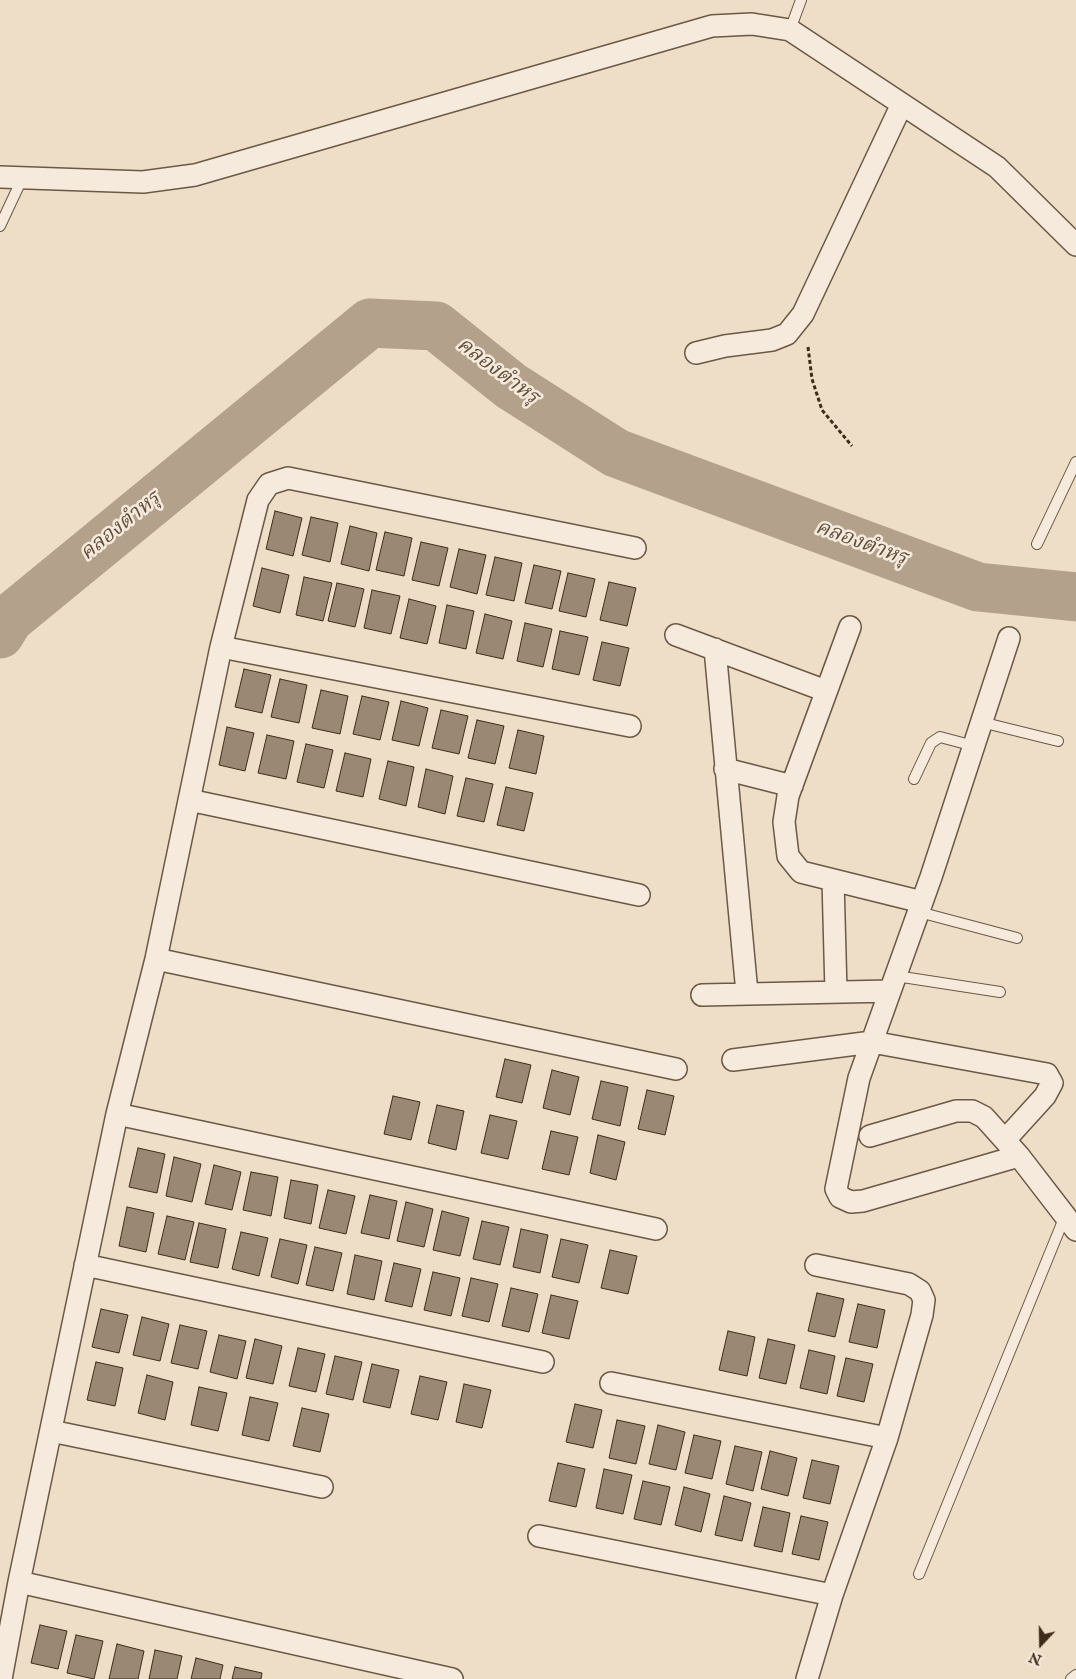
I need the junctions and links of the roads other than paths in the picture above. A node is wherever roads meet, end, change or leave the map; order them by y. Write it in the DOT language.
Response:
graph roads {
  1 [pos="801,0"];
  2 [pos="790,30"];
  3 [pos="902,104"];
  4 [pos="0,177"];
  5 [pos="22,179"];
  6 [pos="0,226"];
  7 [pos="1076,245"];
  8 [pos="696,353"];
  9 [pos="1076,462"];
  10 [pos="1037,544"];
  11 [pos="635,548"];
  12 [pos="850,626"];
  13 [pos="676,634"];
  14 [pos="1009,638"];
  15 [pos="221,647"];
  16 [pos="715,649"];
  17 [pos="826,691"];
  18 [pos="981,722"];
  19 [pos="630,726"];
  20 [pos="1058,741"];
  21 [pos="974,746"];
  22 [pos="725,769"];
  23 [pos="914,779"];
  24 [pos="792,786"];
  25 [pos="190,800"];
  26 [pos="833,880"];
  27 [pos="639,895"];
  28 [pos="921,907"];
  29 [pos="1017,938"];
  30 [pos="156,959"];
  31 [pos="893,983"];
  32 [pos="836,992"];
  33 [pos="1000,992"];
  34 [pos="747,993"];
  35 [pos="702,995"];
  36 [pos="872,1042"];
  37 [pos="733,1060"];
  38 [pos="676,1069"];
  39 [pos="116,1114"];
  40 [pos="870,1136"];
  41 [pos="1005,1140"];
  42 [pos="1019,1156"];
  43 [pos="1071,1223"];
  44 [pos="656,1229"];
  45 [pos="816,1265"];
  46 [pos="85,1266"];
  47 [pos="543,1362"];
  48 [pos="610,1383"];
  49 [pos="51,1431"];
  50 [pos="886,1438"];
  51 [pos="322,1487"];
  52 [pos="539,1536"];
  53 [pos="919,1574"];
  54 [pos="18,1582"];
  55 [pos="832,1595"];
  56 [pos="1076,1675"];
  57 [pos="1,1679"];
  58 [pos="452,1679"];
  59 [pos="807,1679"];
  60 [pos="1071,1679"];
  1 -- 2 [label="lane"];
  2 -- 3 [label="street"];
  2 -- 5 [label="street"];
  3 -- 7 [label="street"];
  3 -- 8 [label="street"];
  4 -- 5 [label="street"];
  5 -- 6 [label="lane"];
  9 -- 10 [label="lane"];
  11 -- 15 [label="street"];
  12 -- 17 [label="street"];
  13 -- 16 [label="street"];
  14 -- 18 [label="street"];
  15 -- 19 [label="street"];
  15 -- 25 [label="street"];
  16 -- 17 [label="street"];
  16 -- 22 [label="street"];
  17 -- 24 [label="street"];
  18 -- 20 [label="lane"];
  18 -- 21 [label="street"];
  21 -- 23 [label="lane"];
  21 -- 28 [label="street"];
  22 -- 24 [label="street"];
  22 -- 34 [label="street"];
  24 -- 26 [label="street"];
  25 -- 27 [label="street"];
  25 -- 30 [label="street"];
  26 -- 28 [label="street"];
  26 -- 32 [label="street"];
  28 -- 29 [label="lane"];
  28 -- 31 [label="street"];
  30 -- 38 [label="street"];
  30 -- 39 [label="street"];
  31 -- 32 [label="street"];
  31 -- 33 [label="lane"];
  31 -- 36 [label="street"];
  32 -- 34 [label="street"];
  34 -- 35 [label="street"];
  36 -- 37 [label="street"];
  36 -- 41 [label="street"];
  36 -- 42 [label="street"];
  39 -- 44 [label="street"];
  39 -- 46 [label="street"];
  40 -- 41 [label="street"];
  41 -- 42 [label="street"];
  42 -- 43 [label="street"];
  43 -- 53 [label="lane"];
  45 -- 50 [label="street"];
  46 -- 47 [label="street"];
  46 -- 49 [label="street"];
  48 -- 50 [label="street"];
  49 -- 51 [label="street"];
  49 -- 54 [label="street"];
  50 -- 55 [label="street"];
  52 -- 55 [label="street"];
  54 -- 57 [label="street"];
  54 -- 58 [label="street"];
  55 -- 59 [label="street"];
  56 -- 60 [label="lane"];
}
